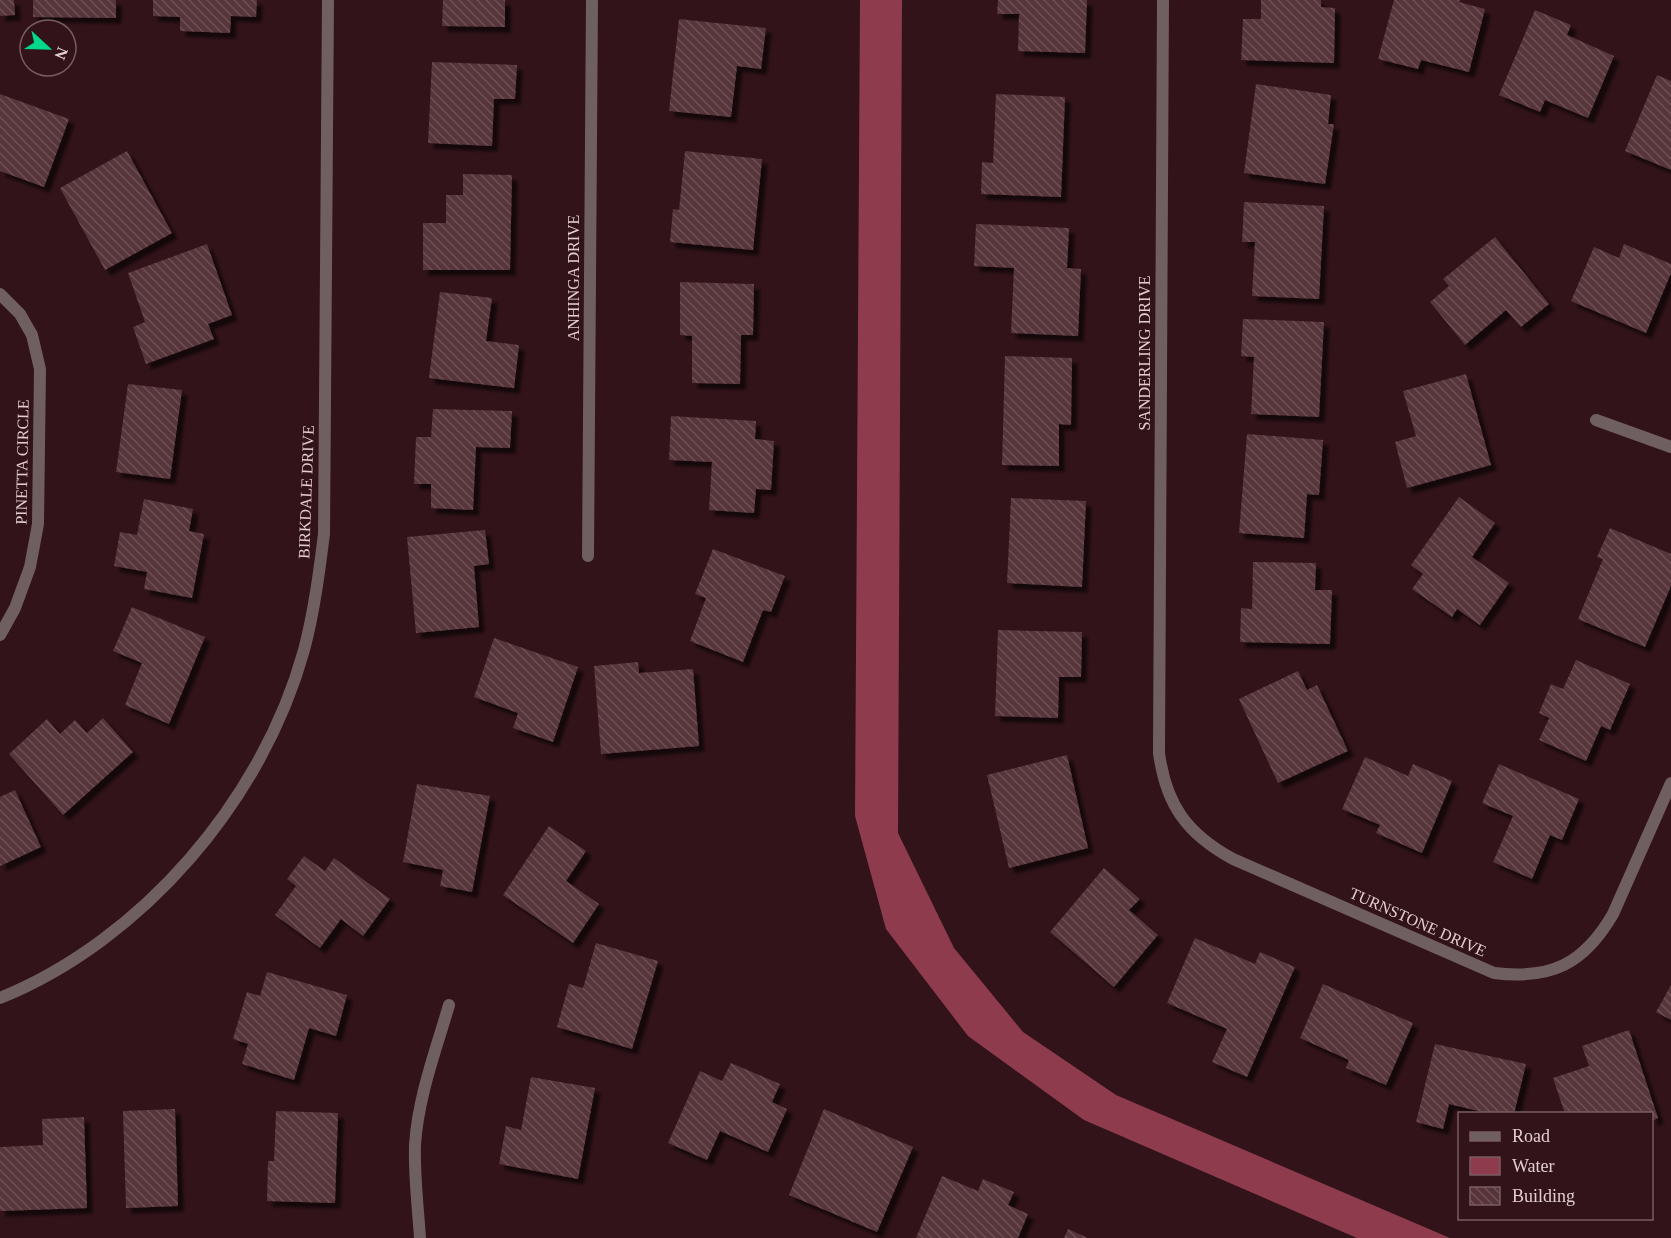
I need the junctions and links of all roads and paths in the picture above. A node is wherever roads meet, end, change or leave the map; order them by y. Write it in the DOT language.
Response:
graph roads {
  1 [pos="328,0"];
  2 [pos="592,0"];
  3 [pos="1163,0"];
  4 [pos="0,294"];
  5 [pos="1596,420"];
  6 [pos="1671,447"];
  7 [pos="588,555"];
  8 [pos="0,635"];
  9 [pos="1159,706"];
  10 [pos="1671,783"];
  11 [pos="0,998"];
  12 [pos="449,1005"];
  13 [pos="420,1238"];
  1 -- 11 [label="street, BIRKDALE DRIVE"];
  2 -- 7 [label="street, ANHINGA DRIVE"];
  3 -- 9 [label="street, SANDERLING DRIVE"];
  4 -- 8 [label="street, PINETTA CIRCLE"];
  5 -- 6 [label="street"];
  9 -- 10 [label="street, TURNSTONE DRIVE"];
  12 -- 13 [label="street"];
}
